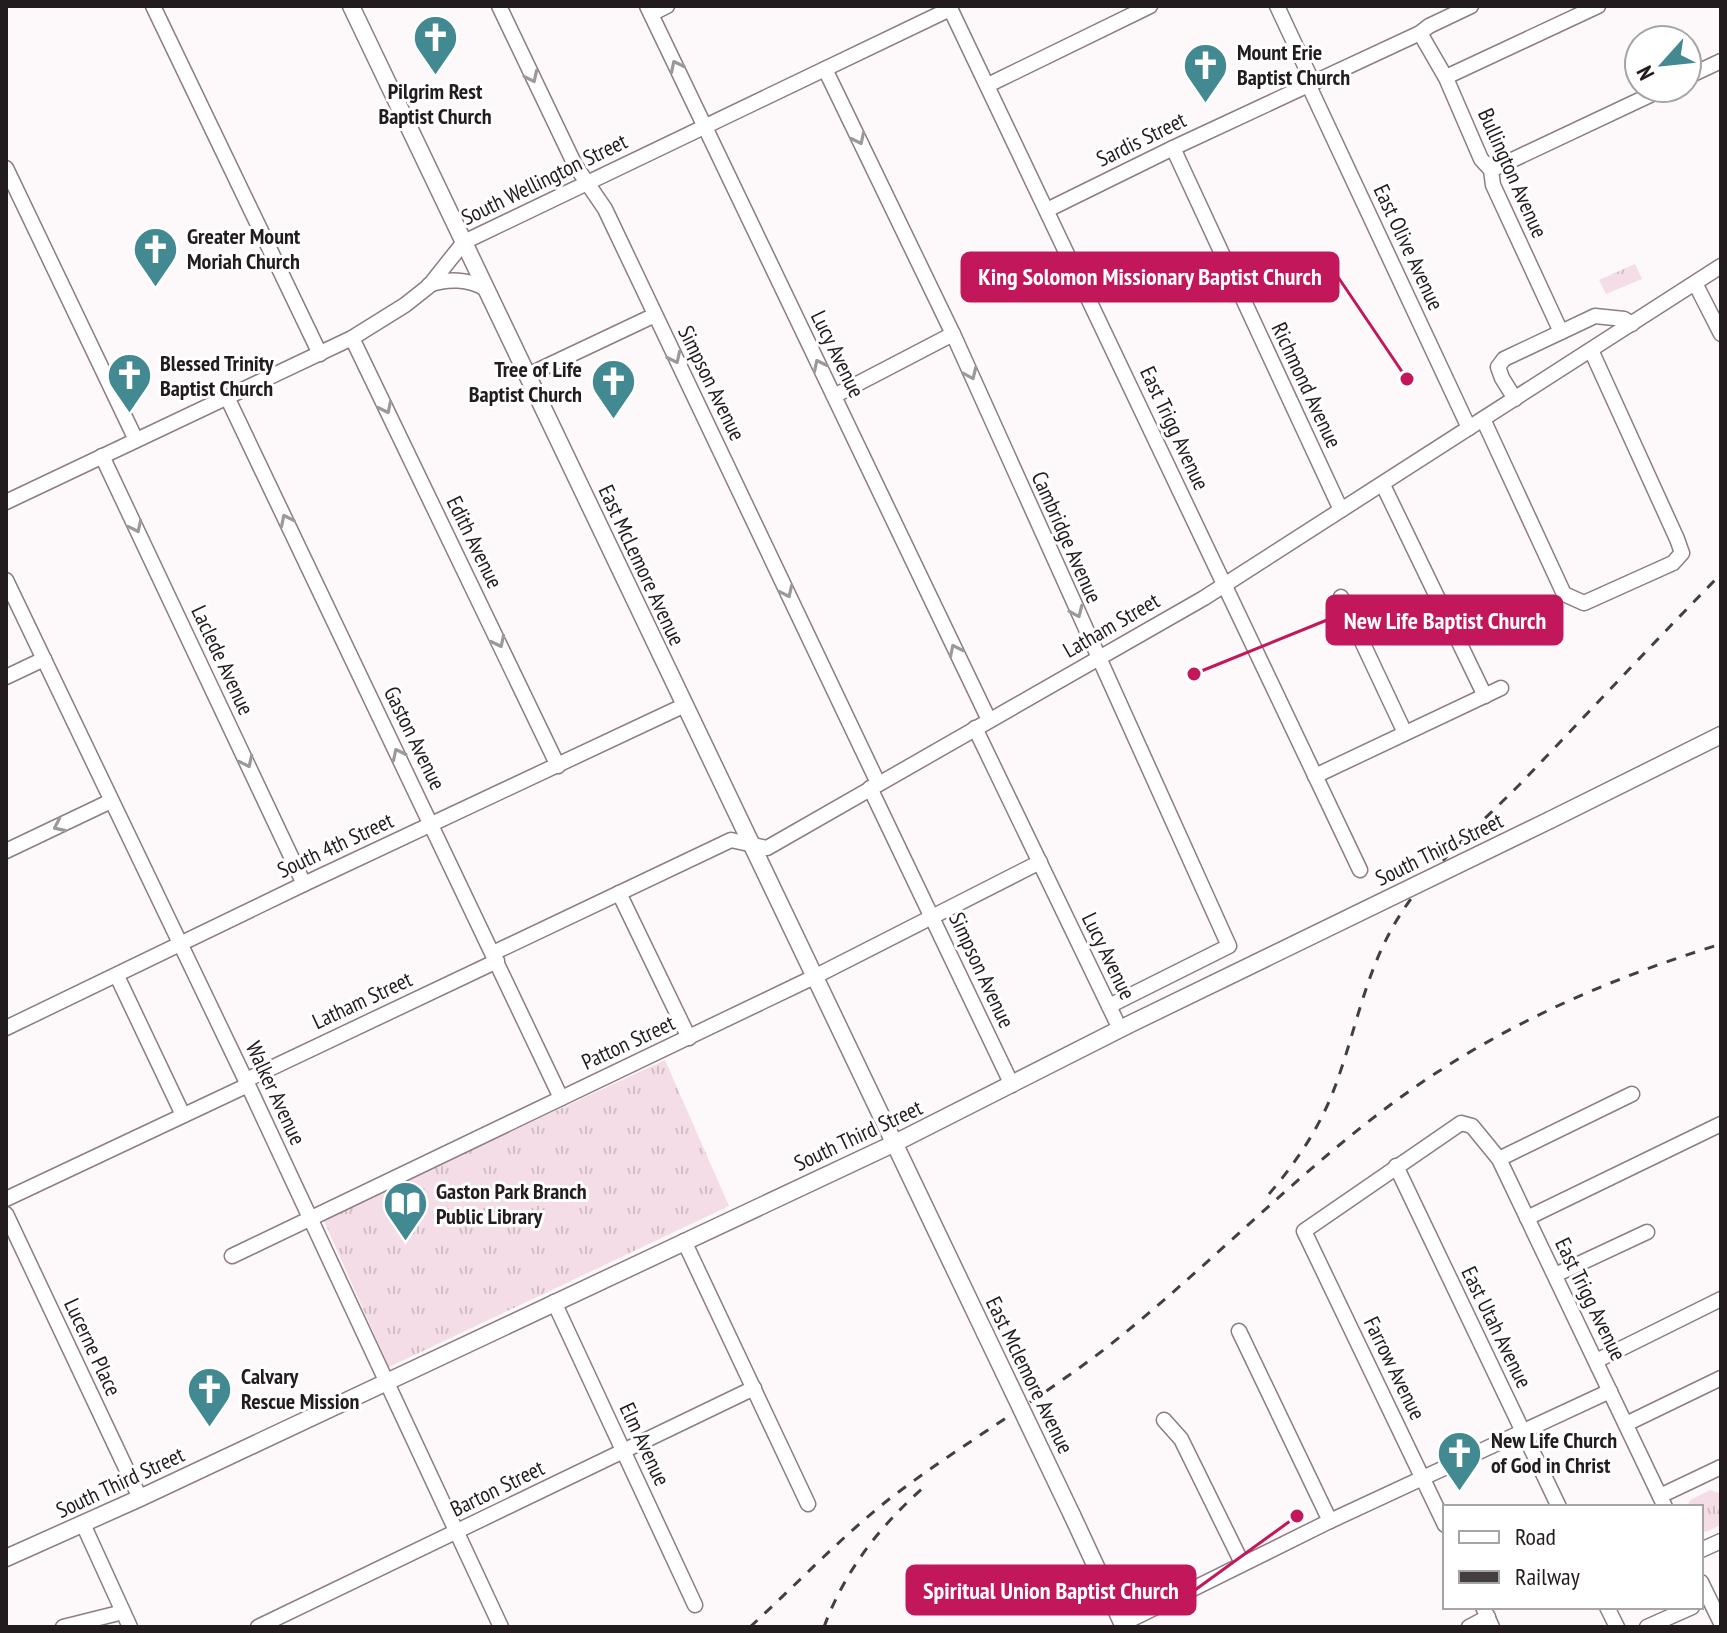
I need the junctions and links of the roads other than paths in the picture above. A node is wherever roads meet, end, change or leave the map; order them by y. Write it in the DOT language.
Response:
graph roads {
  1 [pos="153,6"];
  2 [pos="351,6"];
  3 [pos="499,6"];
  4 [pos="667,6"];
  5 [pos="1150,6"];
  6 [pos="1277,6"];
  7 [pos="1471,6"];
  8 [pos="1598,6"];
  9 [pos="950,8"];
  10 [pos="649,10"];
  11 [pos="1420,33"];
  12 [pos="825,69"];
  13 [pos="1446,77"];
  14 [pos="1311,84"];
  15 [pos="988,85"];
  16 [pos="1631,104"];
  17 [pos="704,126"];
  18 [pos="1173,148"];
  19 [pos="6,168"];
  20 [pos="1491,170"];
  21 [pos="587,183"];
  22 [pos="1047,210"];
  23 [pos="464,242"];
  24 [pos="1721,266"];
  25 [pos="1695,283"];
  26 [pos="429,286"];
  27 [pos="486,289"];
  28 [pos="655,315"];
  29 [pos="1632,324"];
  30 [pos="1561,332"];
  31 [pos="953,334"];
  32 [pos="1721,334"];
  33 [pos="352,338"];
  34 [pos="1591,350"];
  35 [pos="320,354"];
  36 [pos="528,375"];
  37 [pos="834,396"];
  38 [pos="227,397"];
  39 [pos="1515,399"];
  40 [pos="1483,419"];
  41 [pos="1469,428"];
  42 [pos="136,440"];
  43 [pos="102,456"];
  44 [pos="1383,485"];
  45 [pos="6,502"];
  46 [pos="1341,510"];
  47 [pos="6,580"];
  48 [pos="1224,585"];
  49 [pos="1341,597"];
  50 [pos="1098,658"];
  51 [pos="44,659"];
  52 [pos="6,677"];
  53 [pos="1501,688"];
  54 [pos="1485,696"];
  55 [pos="685,705"];
  56 [pos="989,720"];
  57 [pos="975,728"];
  58 [pos="1405,733"];
  59 [pos="1721,735"];
  60 [pos="558,766"];
  61 [pos="1315,776"];
  62 [pos="874,786"];
  63 [pos="111,801"];
  64 [pos="432,825"];
  65 [pos="751,845"];
  66 [pos="6,851"];
  67 [pos="1040,862"];
  68 [pos="1360,870"];
  69 [pos="304,884"];
  70 [pos="619,893"];
  71 [pos="932,916"];
  72 [pos="181,945"];
  73 [pos="495,957"];
  74 [pos="117,976"];
  75 [pos="814,977"];
  76 [pos="1109,1006"];
  77 [pos="6,1028"];
  78 [pos="1123,1028"];
  79 [pos="689,1038"];
  80 [pos="247,1082"];
  81 [pos="1012,1085"];
  82 [pos="1632,1094"];
  83 [pos="561,1098"];
  84 [pos="183,1115"];
  85 [pos="1721,1124"];
  86 [pos="893,1144"];
  87 [pos="1499,1159"];
  88 [pos="1396,1166"];
  89 [pos="6,1199"];
  90 [pos="6,1214"];
  91 [pos="1527,1218"];
  92 [pos="311,1219"];
  93 [pos="1647,1232"];
  94 [pos="684,1241"];
  95 [pos="232,1256"];
  96 [pos="1555,1275"];
  97 [pos="1721,1299"];
  98 [pos="554,1302"];
  99 [pos="1239,1331"];
  100 [pos="1596,1361"];
  101 [pos="1721,1378"];
  102 [pos="387,1380"];
  103 [pos="754,1388"];
  104 [pos="1610,1391"];
  105 [pos="1164,1420"];
  106 [pos="1626,1424"];
  107 [pos="1523,1432"];
  108 [pos="625,1451"];
  109 [pos="1721,1467"];
  110 [pos="1423,1477"];
  111 [pos="140,1498"];
  112 [pos="1663,1502"];
  113 [pos="808,1504"];
  114 [pos="1558,1505"];
  115 [pos="1330,1521"];
  116 [pos="1443,1521"];
  117 [pos="83,1524"];
  118 [pos="456,1531"];
  119 [pos="6,1558"];
  120 [pos="1242,1563"];
  121 [pos="1705,1601"];
  122 [pos="695,1605"];
  123 [pos="1608,1609"];
  124 [pos="1688,1609"];
  125 [pos="123,1612"];
  126 [pos="1487,1617"];
  127 [pos="1721,1623"];
  128 [pos="1123,1625"];
  129 [pos="63,1627"];
  130 [pos="130,1627"];
  131 [pos="258,1627"];
  132 [pos="501,1627"];
  133 [pos="1469,1627"];
  134 [pos="1617,1627"];
  135 [pos="1647,1627"];
  1 -- 35 [label="street"];
  2 -- 23 [label="main road, East McLemore Avenue"];
  3 -- 21 [label="street, Simpson Avenue, one-way"];
  4 -- 10 [label="street"];
  5 -- 15 [label="street"];
  6 -- 14 [label="street, East Olive Avenue"];
  7 -- 11 [label="street, Sardis Street"];
  8 -- 13 [label="street"];
  9 -- 12 [label="street, South Wellington Street"];
  9 -- 15 [label="street, East Trigg Avenue"];
  17 -- 10 [label="street, Lucy Avenue, one-way"];
  11 -- 13 [label="street, Bullington Avenue"];
  11 -- 14 [label="street, Sardis Street"];
  12 -- 17 [label="street, South Wellington Street"];
  12 -- 31 [label="street, Cambridge Avenue, one-way"];
  13 -- 20 [label="street, Bullington Avenue"];
  14 -- 18 [label="street, Sardis Street"];
  14 -- 41 [label="street, East Olive Avenue"];
  15 -- 22 [label="street, East Trigg Avenue"];
  16 -- 20 [label="street"];
  17 -- 21 [label="street, South Wellington Street"];
  37 -- 17 [label="street, Lucy Avenue, one-way"];
  18 -- 22 [label="street, Sardis Street"];
  18 -- 46 [label="street, Richmond Avenue"];
  19 -- 42 [label="street"];
  20 -- 30 [label="street, Bullington Avenue"];
  21 -- 23 [label="street, South Wellington Street"];
  21 -- 28 [label="street, Simpson Avenue"];
  22 -- 48 [label="street, East Trigg Avenue"];
  23 -- 26 [label="street, South Wellington Street"];
  23 -- 27 [label="main road, East McLemore Avenue"];
  24 -- 25 [label="street, Latham Street"];
  25 -- 29 [label="street, Latham Street"];
  25 -- 32 [label="street"];
  26 -- 27 [label="street"];
  26 -- 33 [label="street, South Wellington Street"];
  27 -- 36 [label="main road, East McLemore Avenue"];
  28 -- 36 [label="street"];
  28 -- 62 [label="street, Simpson Avenue, one-way"];
  29 -- 30 [label="street"];
  29 -- 34 [label="street, Latham Street"];
  30 -- 39 [label="street"];
  31 -- 37 [label="street"];
  31 -- 50 [label="street, Cambridge Avenue, one-way"];
  33 -- 35 [label="street, South Wellington Street"];
  33 -- 60 [label="street, Edith Avenue, one-way"];
  34 -- 39 [label="street, Latham Street"];
  34 -- 40 [label="street"];
  35 -- 38 [label="street, South Wellington Street"];
  36 -- 55 [label="main road, East McLemore Avenue"];
  56 -- 37 [label="street, Lucy Avenue, one-way"];
  38 -- 42 [label="street, South Wellington Street"];
  64 -- 38 [label="street, Gaston Avenue, one-way"];
  39 -- 40 [label="street, Latham Street"];
  40 -- 41 [label="street, Latham Street"];
  41 -- 44 [label="street, Latham Street"];
  42 -- 43 [label="street, South Wellington Street"];
  43 -- 45 [label="street, South Wellington Street"];
  43 -- 69 [label="street, Laclede Avenue, one-way"];
  44 -- 46 [label="street, Latham Street"];
  44 -- 54 [label="street"];
  46 -- 48 [label="street, Latham Street"];
  47 -- 51 [label="street, Walker Avenue"];
  48 -- 50 [label="street, Latham Street"];
  48 -- 61 [label="street, East Trigg Avenue"];
  49 -- 58 [label="street"];
  50 -- 56 [label="street, Latham Street"];
  50 -- 76 [label="street, Cambridge Avenue"];
  51 -- 52 [label="street"];
  51 -- 63 [label="street, Walker Avenue"];
  53 -- 54 [label="street"];
  54 -- 58 [label="street"];
  55 -- 60 [label="street, South 4th Street"];
  55 -- 65 [label="main road, East McLemore Avenue"];
  56 -- 57 [label="street, Latham Street"];
  57 -- 62 [label="street, Latham Street"];
  57 -- 67 [label="street, Lucy Avenue"];
  58 -- 61 [label="street"];
  59 -- 78 [label="main road, South Third Street, bridge"];
  60 -- 64 [label="street, South 4th Street"];
  61 -- 68 [label="street, East Trigg Avenue"];
  62 -- 65 [label="street, Latham Street"];
  62 -- 71 [label="street, Simpson Avenue"];
  63 -- 66 [label="street, one-way"];
  63 -- 72 [label="street, Walker Avenue"];
  64 -- 69 [label="street, South 4th Street"];
  64 -- 73 [label="street, Gaston Avenue"];
  65 -- 70 [label="street, Latham Street"];
  65 -- 75 [label="main road, East McLemore Avenue"];
  67 -- 71 [label="street, Patton Street"];
  67 -- 76 [label="street, Lucy Avenue"];
  69 -- 72 [label="street, South 4th Street"];
  70 -- 73 [label="street, Latham Street"];
  70 -- 79 [label="street"];
  71 -- 75 [label="street, Patton Street"];
  71 -- 81 [label="street, Simpson Avenue"];
  72 -- 74 [label="street, South 4th Street"];
  72 -- 80 [label="street, Walker Avenue"];
  73 -- 80 [label="street, Latham Street"];
  73 -- 83 [label="street, Gaston Avenue"];
  74 -- 77 [label="street, South 4th Street"];
  74 -- 84 [label="street"];
  75 -- 79 [label="street, Patton Street"];
  75 -- 86 [label="main road, East McLemore Avenue"];
  76 -- 78 [label="street, Lucy Avenue"];
  78 -- 81 [label="main road, South Third Street"];
  79 -- 83 [label="street, Patton Street"];
  80 -- 84 [label="street, Latham Street"];
  80 -- 92 [label="street, Walker Avenue"];
  81 -- 86 [label="main road, South Third Street"];
  82 -- 87 [label="street"];
  83 -- 92 [label="street, Patton Street"];
  84 -- 89 [label="street, Latham Street"];
  85 -- 91 [label="street"];
  86 -- 94 [label="main road, South Third Street"];
  86 -- 128 [label="main road, East Mclemore Avenue, bridge"];
  87 -- 88 [label="street, East Trigg Avenue"];
  87 -- 91 [label="street, East Trigg Avenue"];
  88 -- 107 [label="street, East Utah Avenue"];
  88 -- 110 [label="street, Farrow Avenue"];
  90 -- 111 [label="street, Lucerne Place"];
  91 -- 96 [label="street, East Trigg Avenue"];
  92 -- 95 [label="street, Patton Street"];
  92 -- 102 [label="street, Walker Avenue"];
  93 -- 96 [label="street"];
  94 -- 98 [label="main road, South Third Street"];
  94 -- 103 [label="street"];
  96 -- 100 [label="street, East Trigg Avenue"];
  97 -- 100 [label="street"];
  98 -- 102 [label="main road, South Third Street"];
  98 -- 108 [label="street, Elm Avenue"];
  99 -- 115 [label="street"];
  100 -- 104 [label="street, East Trigg Avenue"];
  101 -- 106 [label="street"];
  102 -- 111 [label="main road, South Third Street"];
  102 -- 118 [label="street, Walker Avenue"];
  103 -- 108 [label="street, Barton Street"];
  103 -- 113 [label="street"];
  104 -- 106 [label="street, East Trigg Avenue"];
  104 -- 107 [label="street"];
  105 -- 120 [label="street"];
  106 -- 112 [label="street, East Trigg Avenue"];
  107 -- 110 [label="street"];
  107 -- 114 [label="street, East Utah Avenue"];
  108 -- 118 [label="street, Barton Street"];
  108 -- 122 [label="street, Elm Avenue"];
  109 -- 112 [label="street"];
  110 -- 115 [label="street"];
  110 -- 116 [label="street, Farrow Avenue"];
  111 -- 117 [label="main road, South Third Street"];
  115 -- 120 [label="street"];
  117 -- 119 [label="main road, South Third Street"];
  117 -- 125 [label="street"];
  118 -- 131 [label="street, Barton Street"];
  118 -- 132 [label="street, Walker Avenue"];
  120 -- 128 [label="street"];
  121 -- 127 [label="street"];
  123 -- 134 [label="street"];
  124 -- 135 [label="street"];
  125 -- 129 [label="street"];
  125 -- 130 [label="street"];
  126 -- 133 [label="street"];
}
